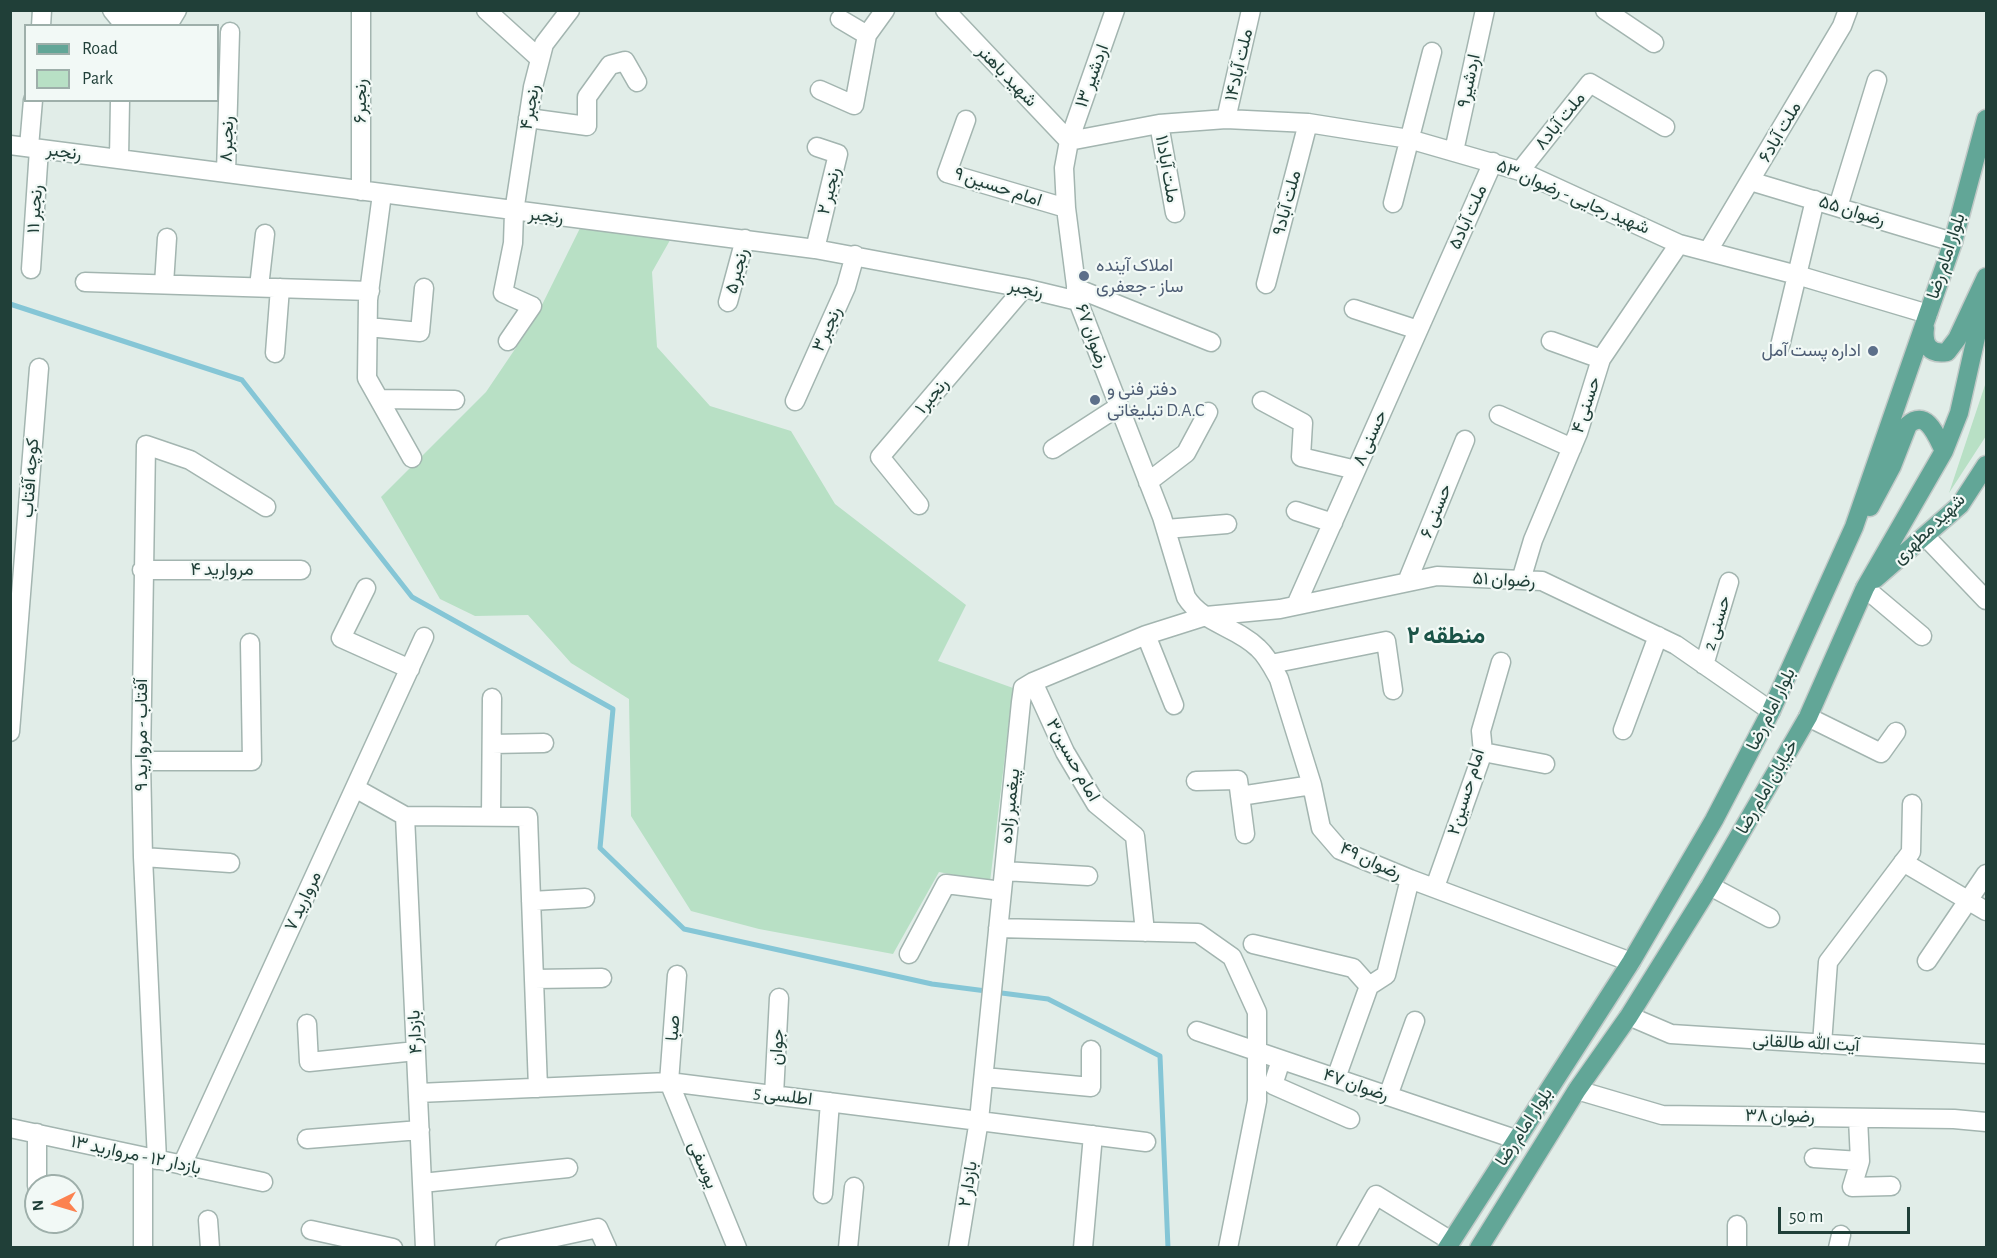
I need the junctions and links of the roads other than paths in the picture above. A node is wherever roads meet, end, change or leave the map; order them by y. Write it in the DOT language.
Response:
graph roads {
  1 [pos="177,10"];
  2 [pos="361,10"];
  3 [pos="486,10"];
  4 [pos="570,10"];
  5 [pos="885,10"];
  6 [pos="945,10"];
  7 [pos="1115,10"];
  8 [pos="1251,10"];
  9 [pos="1485,10"];
  10 [pos="1605,10"];
  11 [pos="1848,10"];
  12 [pos="118,19"];
  13 [pos="840,19"];
  14 [pos="230,32"];
  15 [pos="867,35"];
  16 [pos="1654,43"];
  17 [pos="1432,52"];
  18 [pos="540,59"];
  19 [pos="1877,80"];
  20 [pos="637,82"];
  21 [pos="820,90"];
  22 [pos="33,102"];
  23 [pos="120,102"];
  24 [pos="528,118"];
  25 [pos="1226,118"];
  26 [pos="1986,119"];
  27 [pos="966,120"];
  28 [pos="1308,123"];
  29 [pos="1159,124"];
  30 [pos="1665,127"];
  31 [pos="1409,140"];
  32 [pos="1069,141"];
  33 [pos="10,145"];
  34 [pos="817,147"];
  35 [pos="34,148"];
  36 [pos="1454,151"];
  37 [pos="118,159"];
  38 [pos="1493,162"];
  39 [pos="1520,171"];
  40 [pos="226,173"];
  41 [pos="1750,180"];
  42 [pos="361,191"];
  43 [pos="382,194"];
  44 [pos="1815,200"];
  45 [pos="1393,203"];
  46 [pos="1838,207"];
  47 [pos="1066,208"];
  48 [pos="514,212"];
  49 [pos="1175,213"];
  50 [pos="265,234"];
  51 [pos="167,238"];
  52 [pos="745,239"];
  53 [pos="1953,242"];
  54 [pos="1679,244"];
  55 [pos="815,249"];
  56 [pos="1708,251"];
  57 [pos="855,255"];
  58 [pos="31,268"];
  59 [pos="1444,271"];
  60 [pos="1797,274"];
  61 [pos="1986,277"];
  62 [pos="85,282"];
  63 [pos="164,284"];
  64 [pos="1266,284"];
  65 [pos="259,287"];
  66 [pos="280,288"];
  67 [pos="423,288"];
  68 [pos="1024,288"];
  69 [pos="370,291"];
  70 [pos="1986,293"];
  71 [pos="1077,295"];
  72 [pos="728,302"];
  73 [pos="1354,309"];
  74 [pos="1926,319"];
  75 [pos="368,327"];
  76 [pos="1418,330"];
  77 [pos="508,340"];
  78 [pos="1551,341"];
  79 [pos="1211,342"];
  80 [pos="1780,346"];
  81 [pos="275,353"];
  82 [pos="1601,359"];
  83 [pos="39,368"];
  84 [pos="379,399"];
  85 [pos="455,400"];
  86 [pos="1262,401"];
  87 [pos="795,402"];
  88 [pos="1118,407"];
  89 [pos="1208,412"];
  90 [pos="1500,415"];
  91 [pos="1465,440"];
  92 [pos="1572,447"];
  93 [pos="1053,449"];
  94 [pos="1944,451"];
  95 [pos="412,458"];
  96 [pos="1986,465"];
  97 [pos="1356,470"];
  98 [pos="1148,482"];
  99 [pos="919,505"];
  100 [pos="266,507"];
  101 [pos="1296,511"];
  102 [pos="1333,523"];
  103 [pos="1227,525"];
  104 [pos="1854,527"];
  105 [pos="1166,529"];
  106 [pos="1925,536"];
  107 [pos="142,570"];
  108 [pos="301,570"];
  109 [pos="1521,580"];
  110 [pos="1407,582"];
  111 [pos="1729,582"];
  112 [pos="366,588"];
  113 [pos="1864,588"];
  114 [pos="1986,600"];
  115 [pos="1296,606"];
  116 [pos="1206,616"];
  117 [pos="1146,635"];
  118 [pos="1658,636"];
  119 [pos="1922,636"];
  120 [pos="424,637"];
  121 [pos="250,643"];
  122 [pos="1501,662"];
  123 [pos="1271,664"];
  124 [pos="1704,665"];
  125 [pos="410,669"];
  126 [pos="1033,682"];
  127 [pos="1393,690"];
  128 [pos="492,698"];
  129 [pos="1174,705"];
  130 [pos="1771,711"];
  131 [pos="1808,717"];
  132 [pos="1623,730"];
  133 [pos="10,732"];
  134 [pos="1896,732"];
  135 [pos="544,743"];
  136 [pos="492,744"];
  137 [pos="1483,752"];
  138 [pos="141,761"];
  139 [pos="1545,764"];
  140 [pos="1196,782"];
  141 [pos="1312,785"];
  142 [pos="355,788"];
  143 [pos="1240,796"];
  144 [pos="1912,804"];
  145 [pos="405,816"];
  146 [pos="491,816"];
  147 [pos="1245,834"];
  148 [pos="143,856"];
  149 [pos="1903,862"];
  150 [pos="230,863"];
  151 [pos="1004,871"];
  152 [pos="1986,874"];
  153 [pos="1088,876"];
  154 [pos="1410,879"];
  155 [pos="1710,886"];
  156 [pos="1435,887"];
  157 [pos="1002,891"];
  158 [pos="585,898"];
  159 [pos="1968,900"];
  160 [pos="531,901"];
  161 [pos="1986,910"];
  162 [pos="1770,918"];
  163 [pos="998,928"];
  164 [pos="1145,932"];
  165 [pos="1253,944"];
  166 [pos="909,954"];
  167 [pos="1927,961"];
  168 [pos="1631,962"];
  169 [pos="677,975"];
  170 [pos="602,978"];
  171 [pos="534,979"];
  172 [pos="1368,986"];
  173 [pos="779,998"];
  174 [pos="1629,1016"];
  175 [pos="1415,1021"];
  176 [pos="307,1024"];
  177 [pos="1197,1031"];
  178 [pos="1822,1044"];
  179 [pos="1984,1049"];
  180 [pos="1091,1050"];
  181 [pos="416,1051"];
  182 [pos="1257,1052"];
  183 [pos="1281,1059"];
  184 [pos="984,1077"];
  185 [pos="1336,1078"];
  186 [pos="669,1082"];
  187 [pos="538,1088"];
  188 [pos="1577,1090"];
  189 [pos="418,1093"];
  190 [pos="774,1095"];
  191 [pos="1388,1096"];
  192 [pos="830,1102"];
  193 [pos="1858,1118"];
  194 [pos="1350,1119"];
  195 [pos="979,1120"];
  196 [pos="1986,1122"];
  197 [pos="10,1128"];
  198 [pos="420,1130"];
  199 [pos="37,1133"];
  200 [pos="1093,1135"];
  201 [pos="307,1139"];
  202 [pos="1515,1140"];
  203 [pos="1146,1142"];
  204 [pos="1814,1158"];
  205 [pos="150,1159"];
  206 [pos="1860,1161"];
  207 [pos="182,1165"];
  208 [pos="567,1168"];
  209 [pos="37,1174"];
  210 [pos="262,1182"];
  211 [pos="422,1183"];
  212 [pos="1891,1186"];
  213 [pos="854,1187"];
  214 [pos="823,1194"];
  215 [pos="208,1220"];
  216 [pos="1737,1225"];
  217 [pos="311,1230"];
  218 [pos="1449,1244"];
  219 [pos="509,1247"];
  220 [pos="143,1248"];
  221 [pos="210,1248"];
  222 [pos="393,1248"];
  223 [pos="425,1248"];
  224 [pos="607,1248"];
  225 [pos="738,1248"];
  226 [pos="848,1248"];
  227 [pos="958,1248"];
  228 [pos="1083,1248"];
  229 [pos="1228,1248"];
  230 [pos="1346,1248"];
  231 [pos="1479,1248"];
  232 [pos="1737,1248"];
  1 -- 12 [label="street"];
  2 -- 42 [label="street, رنجبر۶"];
  3 -- 18 [label="street"];
  4 -- 18 [label="street, رنجبر۴"];
  5 -- 15 [label="street"];
  6 -- 32 [label="street, شهید باهنر"];
  7 -- 32 [label="street, اردشیر ۱۳"];
  8 -- 25 [label="street, ملت آباد۱۴"];
  9 -- 36 [label="street, اردشیر۹"];
  10 -- 16 [label="street"];
  11 -- 41 [label="street, ملت آباد۶"];
  13 -- 15 [label="street"];
  14 -- 40 [label="street, رنجبر۸"];
  15 -- 21 [label="street"];
  17 -- 31 [label="street"];
  18 -- 24 [label="street, رنجبر۴"];
  19 -- 46 [label="street"];
  20 -- 24 [label="street"];
  22 -- 35 [label="street, رنجبر ۱۱"];
  23 -- 37 [label="street"];
  24 -- 48 [label="street, رنجبر۴"];
  25 -- 28 [label="street, شهید رجایی - رضوان ۵۳"];
  25 -- 29 [label="street, شهید رجایی - رضوان ۵۳"];
  26 -- 53 [label="main road, بلوار امام رضا"];
  27 -- 47 [label="street, امام حسین ۹"];
  28 -- 31 [label="street, شهید رجایی - رضوان ۵۳"];
  28 -- 64 [label="street, ملت آباد۹"];
  29 -- 32 [label="street, شهید رجایی - رضوان ۵۳"];
  29 -- 49 [label="street, ملت آباد۱۱"];
  30 -- 39 [label="street, ملت آباد۸"];
  31 -- 36 [label="street, شهید رجایی - رضوان ۵۳"];
  31 -- 45 [label="street"];
  32 -- 47 [label="street, رضوان ۶۷"];
  33 -- 35 [label="street, رنجبر"];
  34 -- 55 [label="street, رنجبر ۲"];
  35 -- 37 [label="street, رنجبر"];
  35 -- 58 [label="street, رنجبر ۱۱"];
  36 -- 38 [label="street, شهید رجایی - رضوان ۵۳"];
  37 -- 40 [label="street, رنجبر"];
  38 -- 39 [label="street, شهید رجایی - رضوان ۵۳"];
  38 -- 59 [label="street, ملت آباد۵"];
  39 -- 54 [label="street, شهید رجایی - رضوان ۵۳"];
  40 -- 42 [label="street, رنجبر"];
  41 -- 44 [label="street, رضوان ۵۵"];
  41 -- 56 [label="street, ملت آباد۶"];
  42 -- 43 [label="street, رنجبر"];
  43 -- 48 [label="street, رنجبر"];
  43 -- 69 [label="street"];
  44 -- 46 [label="street, رضوان ۵۵"];
  44 -- 60 [label="street"];
  46 -- 53 [label="street, رضوان ۵۵"];
  47 -- 71 [label="street, رضوان ۶۷"];
  48 -- 52 [label="street, رنجبر"];
  48 -- 77 [label="street, رنجبر۴"];
  50 -- 65 [label="street"];
  51 -- 63 [label="street"];
  52 -- 55 [label="street, رنجبر"];
  52 -- 72 [label="street, رنجبر۵"];
  53 -- 74 [label="main road, بلوار امام رضا"];
  54 -- 56 [label="street, شهید رجایی - رضوان ۵۳"];
  54 -- 82 [label="street, حسنی ۴"];
  55 -- 57 [label="street, رنجبر"];
  56 -- 60 [label="street, شهید رجایی - رضوان ۵۳"];
  57 -- 68 [label="street, رنجبر"];
  57 -- 87 [label="street, رنجبر۳"];
  59 -- 76 [label="street, حسنی ۸"];
  60 -- 74 [label="street, شهید رجایی - رضوان ۵۳"];
  60 -- 80 [label="street"];
  61 -- 74 [label="main road"];
  62 -- 63 [label="street"];
  63 -- 65 [label="street"];
  65 -- 66 [label="street"];
  66 -- 69 [label="street"];
  66 -- 81 [label="street"];
  67 -- 75 [label="street"];
  68 -- 71 [label="street, رنجبر"];
  68 -- 99 [label="street, رنجبر۱"];
  69 -- 75 [label="street"];
  70 -- 94 [label="main road, خیابان امام رضا"];
  71 -- 79 [label="street, رنجبر"];
  71 -- 88 [label="street, رضوان ۶۷"];
  73 -- 76 [label="street"];
  74 -- 104 [label="main road, بلوار امام رضا"];
  75 -- 84 [label="street"];
  76 -- 97 [label="street, حسنی ۸"];
  78 -- 82 [label="street"];
  82 -- 92 [label="street, حسنی ۴"];
  83 -- 133 [label="street, کوچه آفتاب"];
  84 -- 85 [label="street"];
  84 -- 95 [label="street"];
  86 -- 97 [label="street"];
  88 -- 93 [label="street"];
  88 -- 98 [label="street, رضوان ۶۷"];
  89 -- 98 [label="street"];
  90 -- 92 [label="street"];
  91 -- 110 [label="street, حسنی ۶"];
  92 -- 109 [label="street, حسنی ۴"];
  94 -- 104 [label="main road"];
  94 -- 113 [label="main road, خیابان امام رضا"];
  96 -- 106 [label="main road, شهید مطهری"];
  97 -- 102 [label="street, حسنی ۸"];
  98 -- 105 [label="street, رضوان ۶۷"];
  100 -- 107 [label="street, آفتاب - مروارید ۹"];
  101 -- 102 [label="street"];
  102 -- 115 [label="street, حسنی ۸"];
  103 -- 105 [label="street"];
  104 -- 130 [label="main road, بلوار امام رضا"];
  105 -- 116 [label="street, رضوان ۶۷"];
  106 -- 113 [label="main road, شهید مطهری"];
  106 -- 114 [label="street"];
  107 -- 108 [label="street, مروارید ۴"];
  107 -- 138 [label="street, آفتاب - مروارید ۹"];
  109 -- 110 [label="street, رضوان ۵۱"];
  109 -- 118 [label="street, رضوان ۵۱"];
  110 -- 115 [label="street, رضوان ۵۱"];
  111 -- 124 [label="street, حسنی 2"];
  112 -- 125 [label="street"];
  113 -- 119 [label="street"];
  113 -- 131 [label="main road, خیابان امام رضا"];
  115 -- 116 [label="street, رضوان ۵۱"];
  116 -- 117 [label="street"];
  116 -- 123 [label="street, رضوان ۴۹"];
  117 -- 126 [label="street"];
  117 -- 129 [label="street"];
  118 -- 124 [label="street, رضوان ۵۱"];
  118 -- 132 [label="street"];
  120 -- 125 [label="street, مروارید ۷"];
  121 -- 138 [label="street"];
  122 -- 137 [label="street, امام حسین۲"];
  123 -- 127 [label="street"];
  123 -- 141 [label="street, رضوان ۴۹"];
  124 -- 130 [label="street, رضوان ۵۱"];
  125 -- 142 [label="street, مروارید ۷"];
  126 -- 151 [label="street, پیغمبر زاده"];
  126 -- 164 [label="street, امام حسین۳"];
  128 -- 136 [label="street"];
  130 -- 168 [label="main road, بلوار امام رضا"];
  131 -- 134 [label="street"];
  131 -- 155 [label="main road, خیابان امام رضا"];
  135 -- 136 [label="street"];
  136 -- 146 [label="street"];
  137 -- 139 [label="street"];
  137 -- 156 [label="street, امام حسین۲"];
  138 -- 148 [label="street, آفتاب - مروارید ۹"];
  140 -- 143 [label="street"];
  141 -- 143 [label="street"];
  141 -- 154 [label="street, رضوان ۴۹"];
  142 -- 145 [label="street"];
  142 -- 207 [label="street, مروارید ۷"];
  143 -- 147 [label="street"];
  144 -- 149 [label="street"];
  145 -- 146 [label="street"];
  145 -- 181 [label="street, بازدار۴"];
  146 -- 160 [label="street"];
  148 -- 150 [label="street"];
  148 -- 205 [label="street, آفتاب - مروارید ۹"];
  149 -- 159 [label="street"];
  149 -- 178 [label="street"];
  151 -- 153 [label="street"];
  151 -- 157 [label="street, پیغمبر زاده"];
  152 -- 159 [label="street"];
  154 -- 156 [label="street, رضوان ۴۹"];
  154 -- 172 [label="street"];
  155 -- 162 [label="street"];
  155 -- 174 [label="main road, خیابان امام رضا"];
  156 -- 168 [label="street, رضوان ۴۹"];
  157 -- 163 [label="street, پیغمبر زاده"];
  157 -- 166 [label="street"];
  158 -- 160 [label="street"];
  159 -- 161 [label="street"];
  159 -- 167 [label="street"];
  160 -- 171 [label="street"];
  163 -- 164 [label="street"];
  163 -- 184 [label="street, پیغمبر زاده"];
  164 -- 182 [label="street"];
  165 -- 172 [label="street"];
  168 -- 202 [label="main road, بلوار امام رضا"];
  169 -- 186 [label="street, صبا"];
  170 -- 171 [label="street"];
  171 -- 187 [label="street"];
  172 -- 185 [label="street"];
  173 -- 190 [label="street, جوان"];
  174 -- 178 [label="street, آیت الله طالقانی"];
  174 -- 188 [label="main road, خیابان امام رضا"];
  175 -- 191 [label="street"];
  176 -- 181 [label="street"];
  177 -- 182 [label="street, رضوان ۴۷"];
  178 -- 179 [label="street, آیت الله طالقانی"];
  180 -- 184 [label="street"];
  181 -- 189 [label="street, بازدار۴"];
  182 -- 183 [label="street, رضوان ۴۷"];
  182 -- 229 [label="street"];
  183 -- 185 [label="street, رضوان ۴۷"];
  183 -- 194 [label="street"];
  184 -- 195 [label="street, پیغمبر زاده"];
  185 -- 191 [label="street, رضوان ۴۷"];
  186 -- 187 [label="street, اطلسی 5"];
  186 -- 190 [label="street, اطلسی 5"];
  186 -- 225 [label="street, یوسفی"];
  187 -- 189 [label="street, اطلسی 5"];
  188 -- 193 [label="street, رضوان ۳۸"];
  188 -- 231 [label="main road, خیابان امام رضا"];
  189 -- 198 [label="street, بازدار۴"];
  190 -- 192 [label="street, اطلسی 5"];
  191 -- 202 [label="street, رضوان ۴۷"];
  192 -- 195 [label="street, اطلسی 5"];
  192 -- 214 [label="street"];
  193 -- 196 [label="street, رضوان ۳۸"];
  193 -- 206 [label="street"];
  195 -- 200 [label="street, اطلسی 5"];
  195 -- 227 [label="street, بازدار ۲"];
  197 -- 199 [label="street, بازدار ۱۲ - مروارید ۱۳"];
  198 -- 201 [label="street"];
  198 -- 211 [label="street, بازدار۴"];
  199 -- 205 [label="street, بازدار ۱۲ - مروارید ۱۳"];
  199 -- 209 [label="street"];
  200 -- 203 [label="street, اطلسی 5"];
  200 -- 228 [label="street"];
  202 -- 218 [label="main road, بلوار امام رضا"];
  204 -- 206 [label="street"];
  205 -- 207 [label="street, بازدار ۱۲ - مروارید ۱۳"];
  205 -- 220 [label="street, آفتاب - مروارید ۹"];
  206 -- 212 [label="street"];
  207 -- 210 [label="street, بازدار ۱۲ - مروارید ۱۳"];
  208 -- 211 [label="street"];
  211 -- 223 [label="street, بازدار۴"];
  213 -- 226 [label="street"];
  215 -- 221 [label="street"];
  216 -- 232 [label="street"];
  217 -- 222 [label="street"];
  218 -- 230 [label="street"];
  219 -- 224 [label="street"];
}
